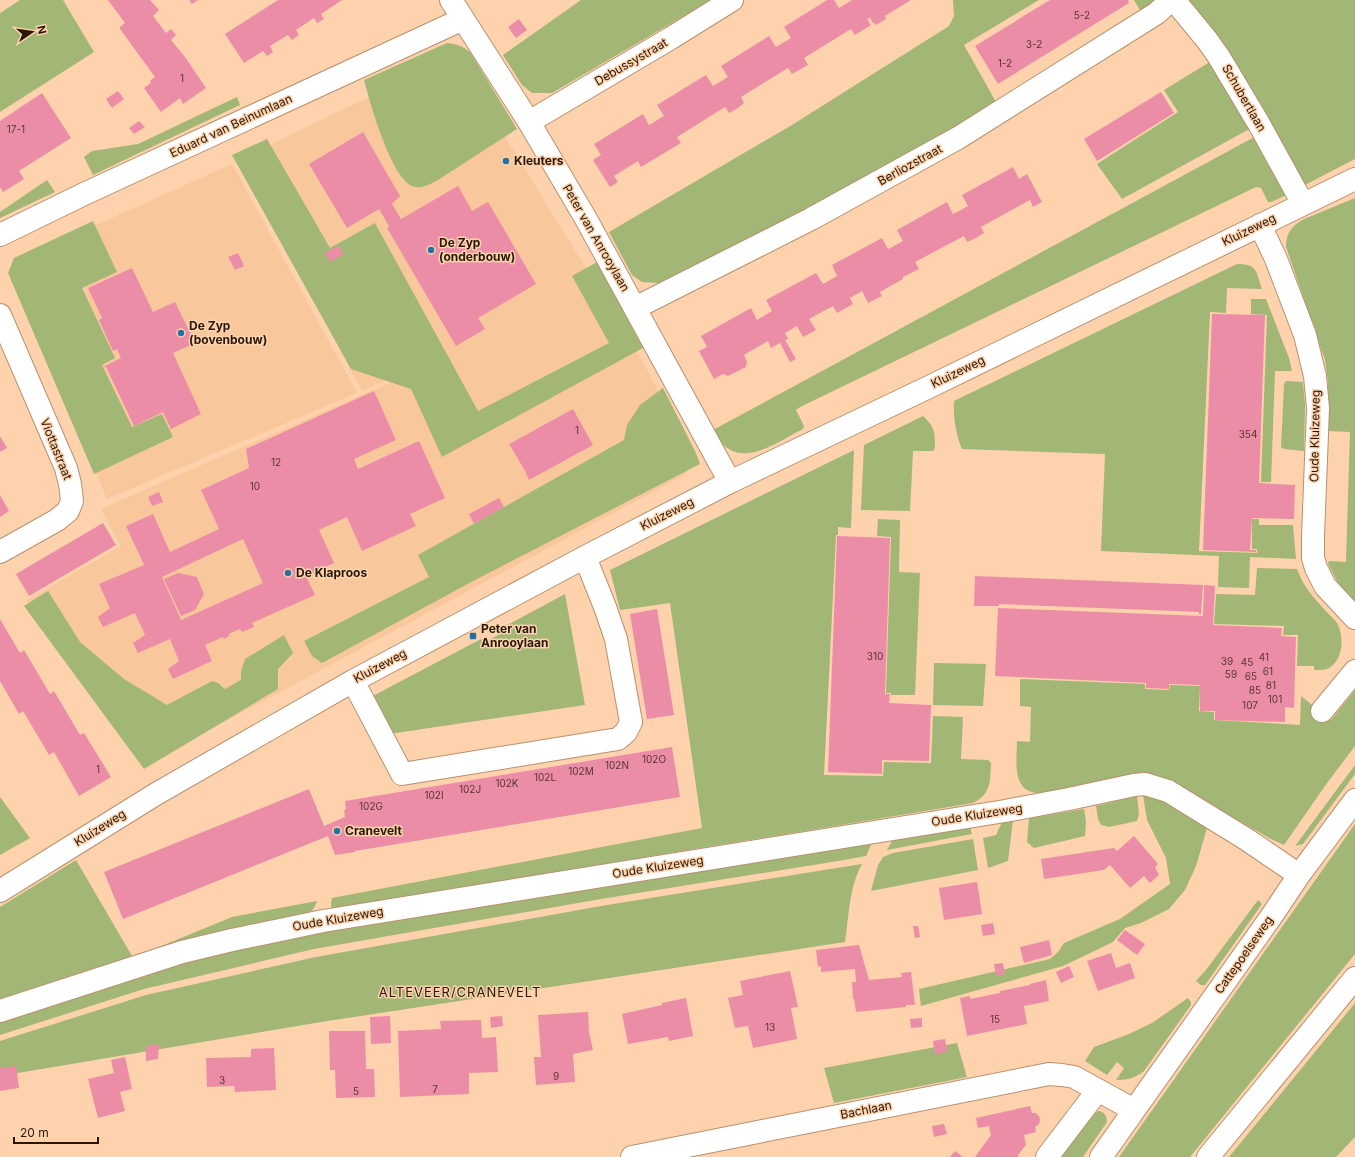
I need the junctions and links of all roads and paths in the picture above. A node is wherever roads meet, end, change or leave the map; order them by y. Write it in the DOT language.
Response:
graph roads {
  1 [pos="451,0"];
  2 [pos="732,0"];
  3 [pos="1171,0"];
  4 [pos="1174,0"];
  5 [pos="463,19"];
  6 [pos="528,122"];
  7 [pos="1355,179"];
  8 [pos="1303,204"];
  9 [pos="1260,225"];
  10 [pos="0,235"];
  11 [pos="635,308"];
  12 [pos="0,315"];
  13 [pos="730,482"];
  14 [pos="0,552"];
  15 [pos="585,557"];
  16 [pos="1355,618"];
  17 [pos="1355,671"];
  18 [pos="353,681"];
  19 [pos="1322,711"];
  20 [pos="1355,800"];
  21 [pos="1299,875"];
  22 [pos="0,890"];
  23 [pos="1355,978"];
  24 [pos="0,1011"];
  25 [pos="1098,1090"];
  26 [pos="1134,1110"];
  27 [pos="632,1157"];
  28 [pos="1047,1157"];
  29 [pos="1101,1157"];
  30 [pos="1208,1157"];
  1 -- 5 [label="street, Peter van Anrooylaan"];
  2 -- 6 [label="street, Debussystraat"];
  3 -- 11 [label="street, Berliozstraat"];
  4 -- 8 [label="street, Schubertlaan"];
  5 -- 6 [label="street, Peter van Anrooylaan"];
  5 -- 10 [label="street, Eduard van Beinumlaan"];
  6 -- 11 [label="street, Peter van Anrooylaan"];
  7 -- 8 [label="street, Kluizeweg"];
  8 -- 9 [label="street, Kluizeweg"];
  9 -- 13 [label="street, Kluizeweg"];
  9 -- 16 [label="street, Oude Kluizeweg"];
  11 -- 13 [label="street, Peter van Anrooylaan"];
  12 -- 14 [label="street, Viottastraat"];
  13 -- 15 [label="street, Kluizeweg"];
  15 -- 18 [label="street, Kluizeweg"];
  15 -- 18 [label="street"];
  17 -- 19 [label="street"];
  18 -- 22 [label="street, Kluizeweg"];
  20 -- 21 [label="street, Cattepoelseweg"];
  21 -- 24 [label="street, Oude Kluizeweg"];
  21 -- 26 [label="street, Cattepoelseweg"];
  23 -- 30 [label="street"];
  25 -- 26 [label="street"];
  25 -- 27 [label="street, Bachlaan"];
  25 -- 28 [label="street"];
  26 -- 29 [label="street, Cattepoelseweg"];
}
